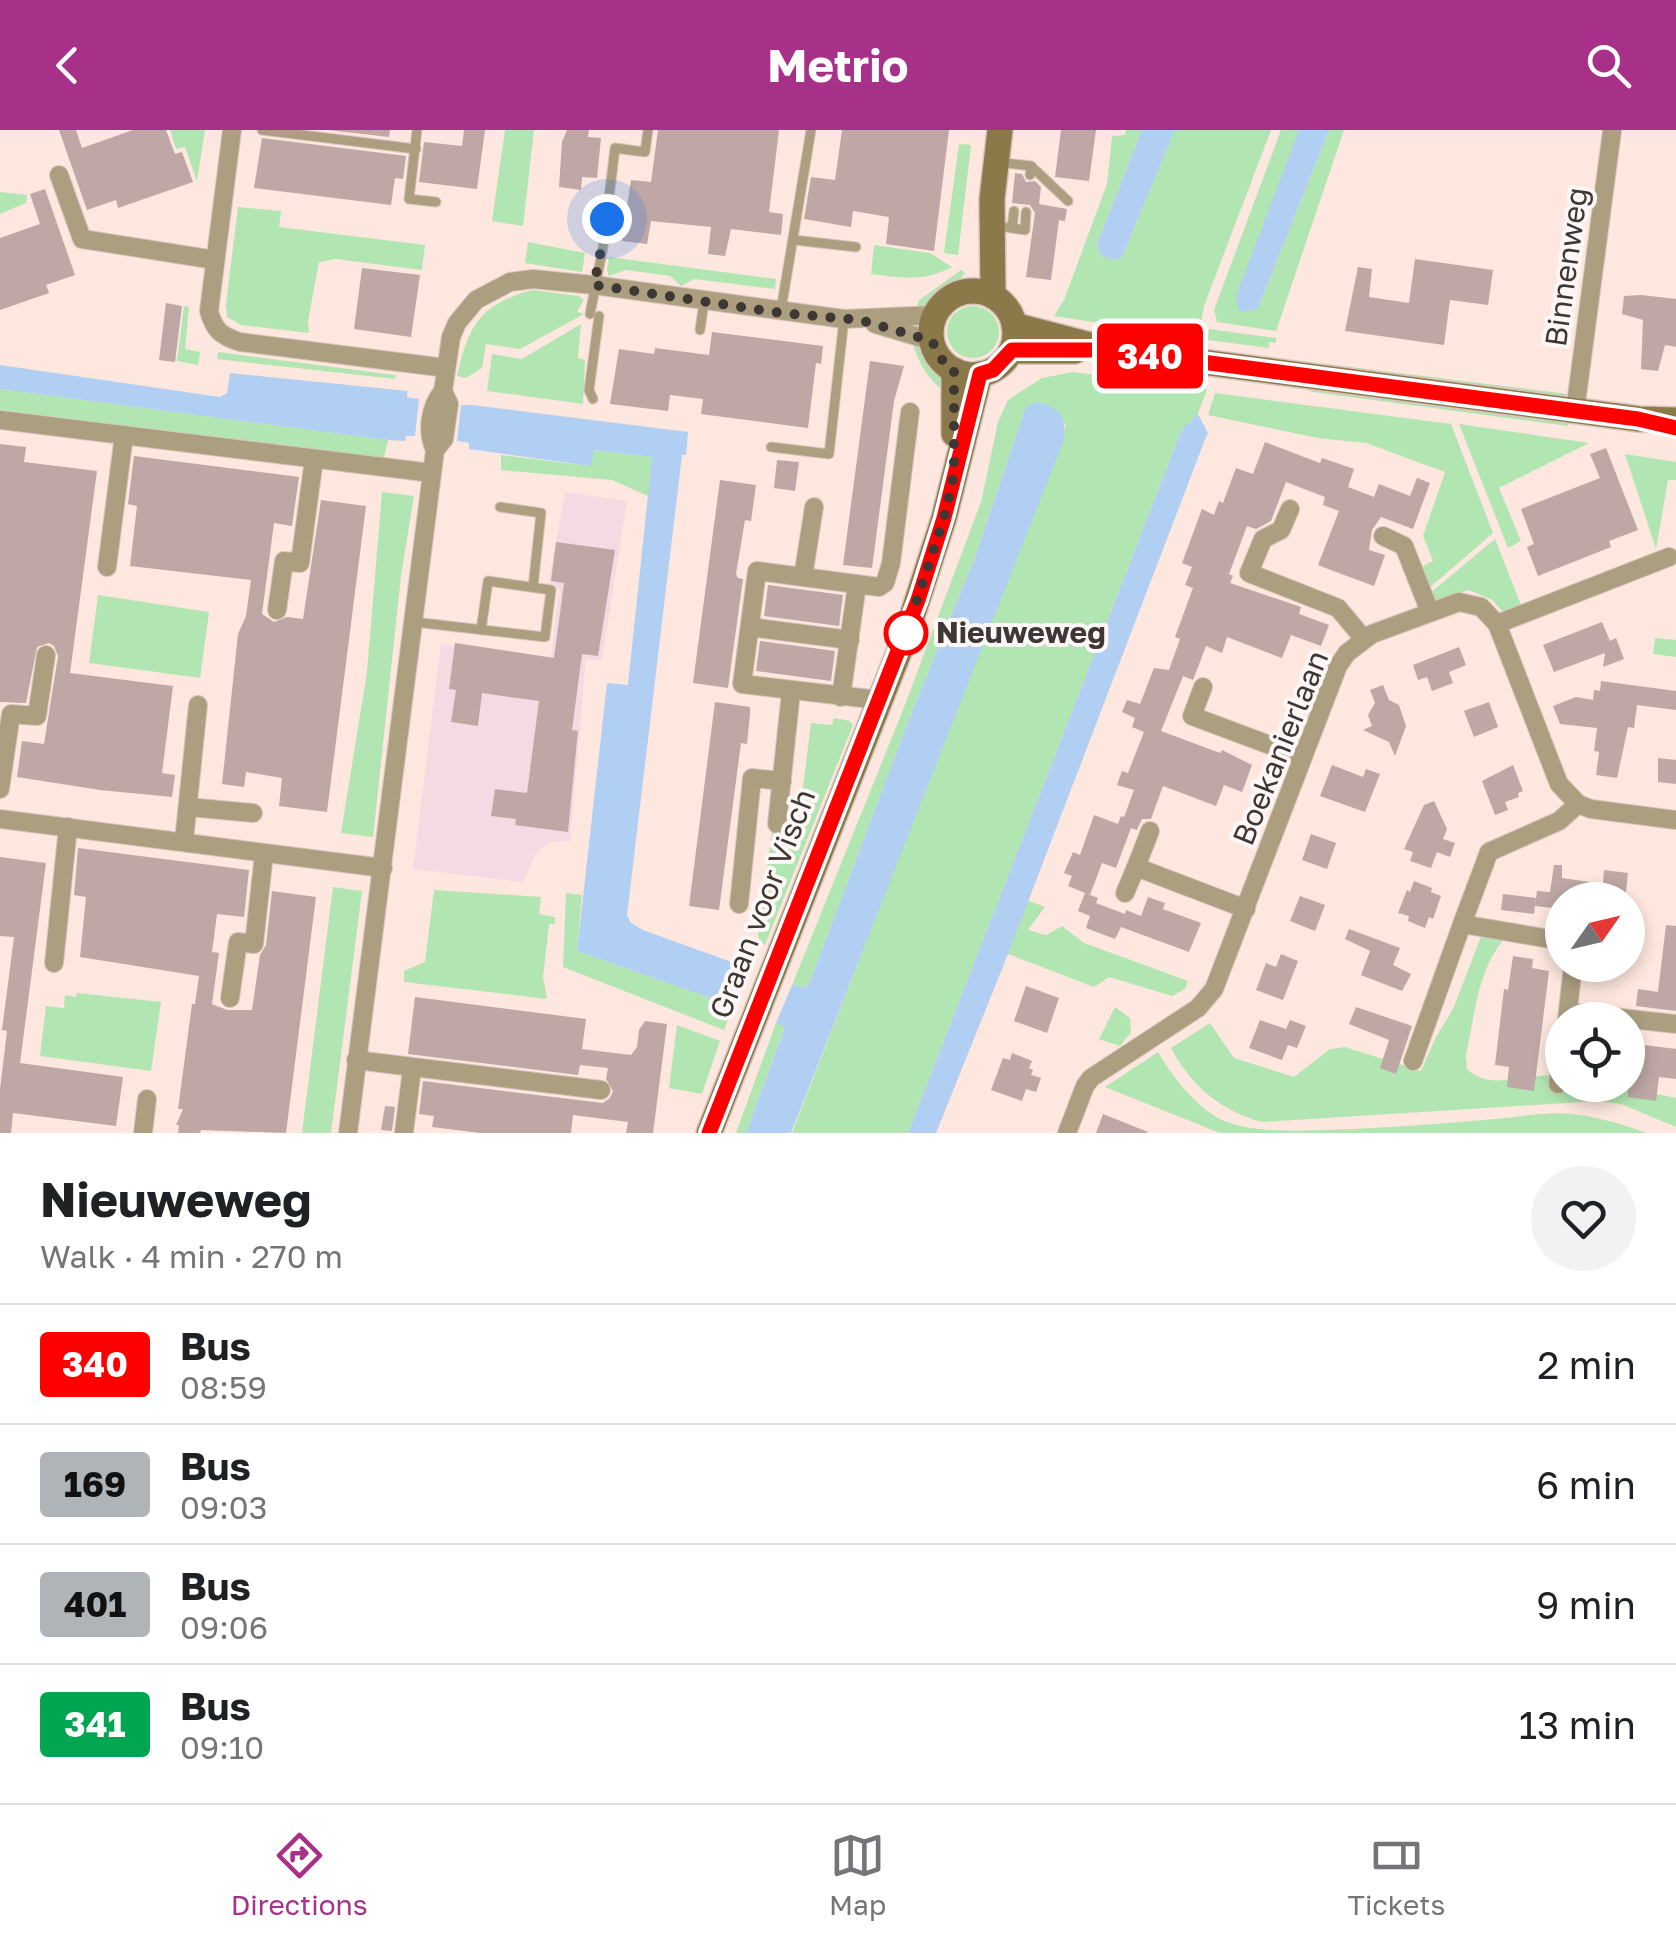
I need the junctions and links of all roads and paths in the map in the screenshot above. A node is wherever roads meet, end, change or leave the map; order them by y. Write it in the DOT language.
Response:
graph roads {
  1 [pos="232,130"];
  2 [pos="262,130"];
  3 [pos="417,130"];
  4 [pos="648,130"];
  5 [pos="812,130"];
  6 [pos="1000,130"];
  7 [pos="1612,131"];
  8 [pos="416,148"];
  9 [pos="1011,166"];
  10 [pos="59,175"];
  11 [pos="1068,201"];
  12 [pos="436,202"];
  13 [pos="1026,212"];
  14 [pos="996,226"];
  15 [pos="794,240"];
  16 [pos="856,248"];
  17 [pos="215,260"];
  18 [pos="594,285"];
  19 [pos="981,294"];
  20 [pos="704,302"];
  21 [pos="781,313"];
  22 [pos="852,320"];
  23 [pos="934,328"];
  24 [pos="700,330"];
  25 [pos="1013,338"];
  26 [pos="446,368"];
  27 [pos="967,372"];
  28 [pos="593,399"];
  29 [pos="1575,411"];
  30 [pos="910,412"];
  31 [pos="0,420"];
  32 [pos="1676,424"];
  33 [pos="124,436"];
  34 [pos="771,448"];
  35 [pos="314,458"];
  36 [pos="432,473"];
  37 [pos="500,507"];
  38 [pos="814,507"];
  39 [pos="1290,509"];
  40 [pos="1383,536"];
  41 [pos="1670,557"];
  42 [pos="107,567"];
  43 [pos="803,577"];
  44 [pos="857,585"];
  45 [pos="533,588"];
  46 [pos="277,610"];
  47 [pos="1430,612"];
  48 [pos="413,622"];
  49 [pos="1497,624"];
  50 [pos="750,626"];
  51 [pos="481,630"];
  52 [pos="1364,639"];
  53 [pos="850,640"];
  54 [pos="46,655"];
  55 [pos="1203,688"];
  56 [pos="791,692"];
  57 [pos="841,697"];
  58 [pos="879,700"];
  59 [pos="198,704"];
  60 [pos="1302,757"];
  61 [pos="782,781"];
  62 [pos="0,789"];
  63 [pos="1578,804"];
  64 [pos="188,807"];
  65 [pos="254,813"];
  66 [pos="0,819"];
  67 [pos="1676,820"];
  68 [pos="777,824"];
  69 [pos="68,827"];
  70 [pos="1150,830"];
  71 [pos="184,841"];
  72 [pos="264,854"];
  73 [pos="1136,867"];
  74 [pos="382,868"];
  75 [pos="1126,893"];
  76 [pos="738,904"];
  77 [pos="1246,909"];
  78 [pos="1462,924"];
  79 [pos="1545,938"];
  80 [pos="54,962"];
  81 [pos="230,998"];
  82 [pos="1645,1022"];
  83 [pos="1676,1024"];
  84 [pos="356,1060"];
  85 [pos="1412,1062"];
  86 [pos="412,1069"];
  87 [pos="602,1090"];
  88 [pos="147,1099"];
  89 [pos="404,1132"];
  90 [pos="143,1133"];
  91 [pos="348,1133"];
  92 [pos="709,1133"];
  93 [pos="1067,1133"];
  1 -- 17 [label="street"];
  2 -- 8 [label="lane"];
  3 -- 8 [label="lane"];
  4 -- 18 [label="lane"];
  5 -- 15 [label="lane"];
  6 -- 9 [label="street"];
  7 -- 29 [label="street, Binnenweg"];
  8 -- 12 [label="lane"];
  9 -- 11 [label="lane"];
  9 -- 14 [label="street"];
  10 -- 17 [label="street"];
  13 -- 14 [label="lane"];
  14 -- 19 [label="street"];
  15 -- 16 [label="lane"];
  15 -- 21 [label="lane"];
  17 -- 26 [label="street"];
  18 -- 20 [label="street"];
  18 -- 26 [label="street"];
  18 -- 28 [label="lane"];
  19 -- 23 [label="street"];
  19 -- 25 [label="street"];
  20 -- 21 [label="street"];
  20 -- 24 [label="lane"];
  21 -- 22 [label="street"];
  22 -- 23 [label="street"];
  22 -- 34 [label="lane"];
  23 -- 27 [label="street"];
  25 -- 27 [label="street"];
  25 -- 29 [label="street"];
  26 -- 36 [label="street"];
  27 -- 58 [label="street, Graan voor Visch"];
  29 -- 32 [label="street"];
  30 -- 44 [label="street"];
  31 -- 33 [label="street"];
  33 -- 35 [label="street"];
  33 -- 42 [label="street"];
  35 -- 36 [label="street"];
  35 -- 46 [label="street"];
  36 -- 48 [label="street"];
  37 -- 45 [label="lane"];
  38 -- 43 [label="street"];
  39 -- 52 [label="street"];
  40 -- 47 [label="street"];
  41 -- 49 [label="street"];
  43 -- 44 [label="street"];
  43 -- 50 [label="street"];
  44 -- 53 [label="street"];
  45 -- 51 [label="lane"];
  45 -- 51 [label="lane"];
  47 -- 49 [label="street, Boekanierlaan"];
  47 -- 52 [label="street, Boekanierlaan"];
  48 -- 51 [label="lane"];
  48 -- 74 [label="street"];
  49 -- 63 [label="street"];
  50 -- 53 [label="street"];
  50 -- 56 [label="street"];
  52 -- 60 [label="street, Boekanierlaan"];
  53 -- 57 [label="street"];
  54 -- 62 [label="street"];
  55 -- 60 [label="street"];
  56 -- 57 [label="street"];
  56 -- 61 [label="street, Graan voor Visch"];
  57 -- 58 [label="street"];
  58 -- 92 [label="street, Graan voor Visch"];
  59 -- 64 [label="street"];
  60 -- 77 [label="street, Boekanierlaan"];
  61 -- 68 [label="street, Graan voor Visch"];
  61 -- 76 [label="street, Graan voor Visch"];
  63 -- 67 [label="street"];
  63 -- 78 [label="street"];
  64 -- 65 [label="street"];
  64 -- 71 [label="street"];
  66 -- 69 [label="street"];
  69 -- 71 [label="street"];
  69 -- 80 [label="street"];
  70 -- 73 [label="street"];
  71 -- 72 [label="street"];
  72 -- 74 [label="street"];
  72 -- 81 [label="street"];
  73 -- 75 [label="street"];
  73 -- 77 [label="street"];
  74 -- 84 [label="street"];
  77 -- 93 [label="street, Boekanierlaan"];
  78 -- 79 [label="street"];
  78 -- 85 [label="street"];
  82 -- 83 [label="street"];
  84 -- 86 [label="street"];
  84 -- 91 [label="street"];
  86 -- 87 [label="street"];
  86 -- 89 [label="street"];
  88 -- 90 [label="street"];
}
